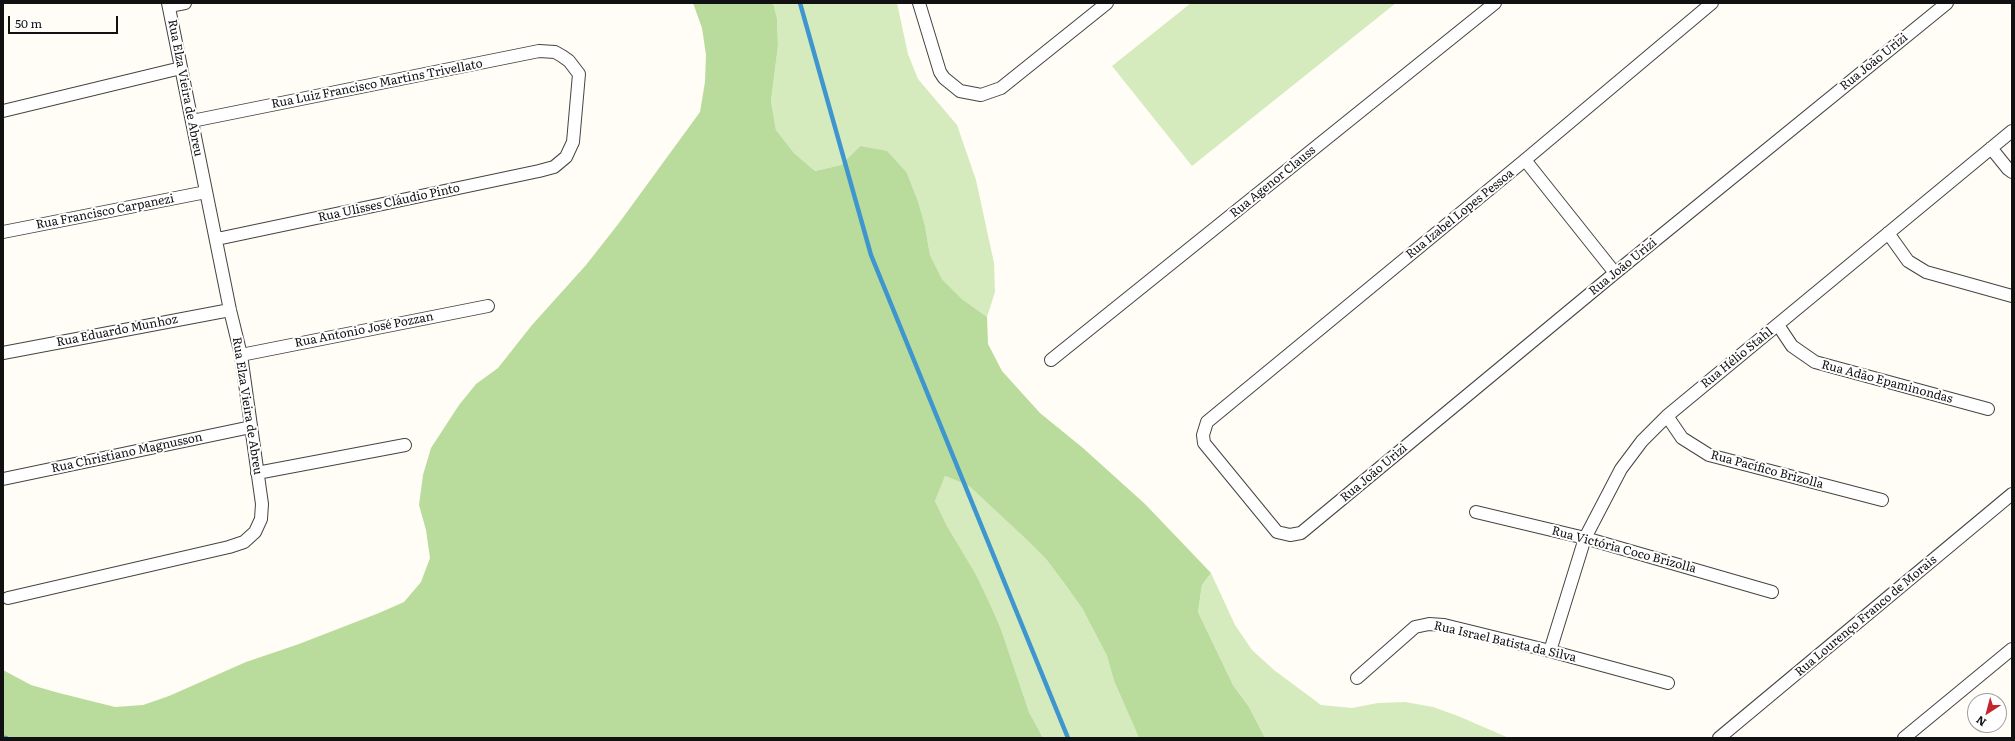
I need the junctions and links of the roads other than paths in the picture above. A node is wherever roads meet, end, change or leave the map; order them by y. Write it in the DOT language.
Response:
graph roads {
  1 [pos="185,3"];
  2 [pos="919,3"];
  3 [pos="1107,3"];
  4 [pos="1494,3"];
  5 [pos="1712,3"];
  6 [pos="1947,3"];
  7 [pos="169,5"];
  8 [pos="181,68"];
  9 [pos="3,111"];
  10 [pos="192,121"];
  11 [pos="2012,131"];
  12 [pos="1991,148"];
  13 [pos="1525,160"];
  14 [pos="560,162"];
  15 [pos="2012,172"];
  16 [pos="206,192"];
  17 [pos="3,232"];
  18 [pos="1888,233"];
  19 [pos="217,238"];
  20 [pos="1615,273"];
  21 [pos="2012,296"];
  22 [pos="488,306"];
  23 [pos="230,310"];
  24 [pos="1778,325"];
  25 [pos="3,353"];
  26 [pos="241,355"];
  27 [pos="1051,360"];
  28 [pos="1988,409"];
  29 [pos="1667,416"];
  30 [pos="251,427"];
  31 [pos="405,445"];
  32 [pos="257,473"];
  33 [pos="3,478"];
  34 [pos="2012,494"];
  35 [pos="1882,500"];
  36 [pos="1476,512"];
  37 [pos="1301,533"];
  38 [pos="1585,538"];
  39 [pos="1772,592"];
  40 [pos="8,598"];
  41 [pos="2012,649"];
  42 [pos="1550,651"];
  43 [pos="1357,678"];
  44 [pos="1668,683"];
  45 [pos="1719,738"];
  46 [pos="1904,738"];
  1 -- 7 [label="street"];
  2 -- 3 [label="street"];
  4 -- 27 [label="street, Rua Agenor Clauss"];
  5 -- 13 [label="street, Rua Izabel Lopes Pessoa"];
  6 -- 20 [label="street, Rua João Urizi"];
  7 -- 8 [label="street, Rua Elza Vieira de Abreu"];
  8 -- 9 [label="street"];
  8 -- 10 [label="street, Rua Elza Vieira de Abreu"];
  10 -- 14 [label="street, Rua Luiz Francisco Martins Trivellato"];
  10 -- 16 [label="street, Rua Elza Vieira de Abreu"];
  11 -- 12 [label="street, Rua Hélio Stahl"];
  12 -- 15 [label="street"];
  12 -- 18 [label="street, Rua Hélio Stahl"];
  13 -- 20 [label="street"];
  13 -- 37 [label="street, Rua Izabel Lopes Pessoa"];
  14 -- 19 [label="street, Rua Ulisses Cláudio Pinto"];
  16 -- 17 [label="street, Rua Francisco Carpanezi"];
  16 -- 19 [label="street, Rua Elza Vieira de Abreu"];
  18 -- 21 [label="street"];
  18 -- 24 [label="street, Rua Hélio Stahl"];
  19 -- 23 [label="street, Rua Elza Vieira de Abreu"];
  20 -- 37 [label="street, Rua João Urizi"];
  22 -- 26 [label="street, Rua Antonio José Pozzan"];
  23 -- 25 [label="street, Rua Eduardo Munhoz"];
  23 -- 26 [label="street, Rua Elza Vieira de Abreu"];
  24 -- 28 [label="street, Rua Adão Epaminondas"];
  24 -- 29 [label="street, Rua Hélio Stahl"];
  26 -- 30 [label="street, Rua Elza Vieira de Abreu"];
  29 -- 35 [label="street, Rua Pacífico Brizolla"];
  29 -- 38 [label="street, Rua Hélio Stahl"];
  30 -- 32 [label="street, Rua Elza Vieira de Abreu"];
  30 -- 33 [label="street, Rua Christiano Magnusson"];
  31 -- 32 [label="street"];
  32 -- 40 [label="street, Rua Elza Vieira de Abreu"];
  34 -- 45 [label="street, Rua Lourenço Franco de Morais"];
  36 -- 38 [label="street, Rua Victória Coco Brizolla"];
  38 -- 39 [label="street, Rua Victória Coco Brizolla"];
  38 -- 42 [label="street, Rua Hélio Stahl"];
  41 -- 46 [label="street"];
  42 -- 43 [label="street, Rua Israel Batista da Silva"];
  42 -- 44 [label="street, Rua Israel Batista da Silva"];
}
